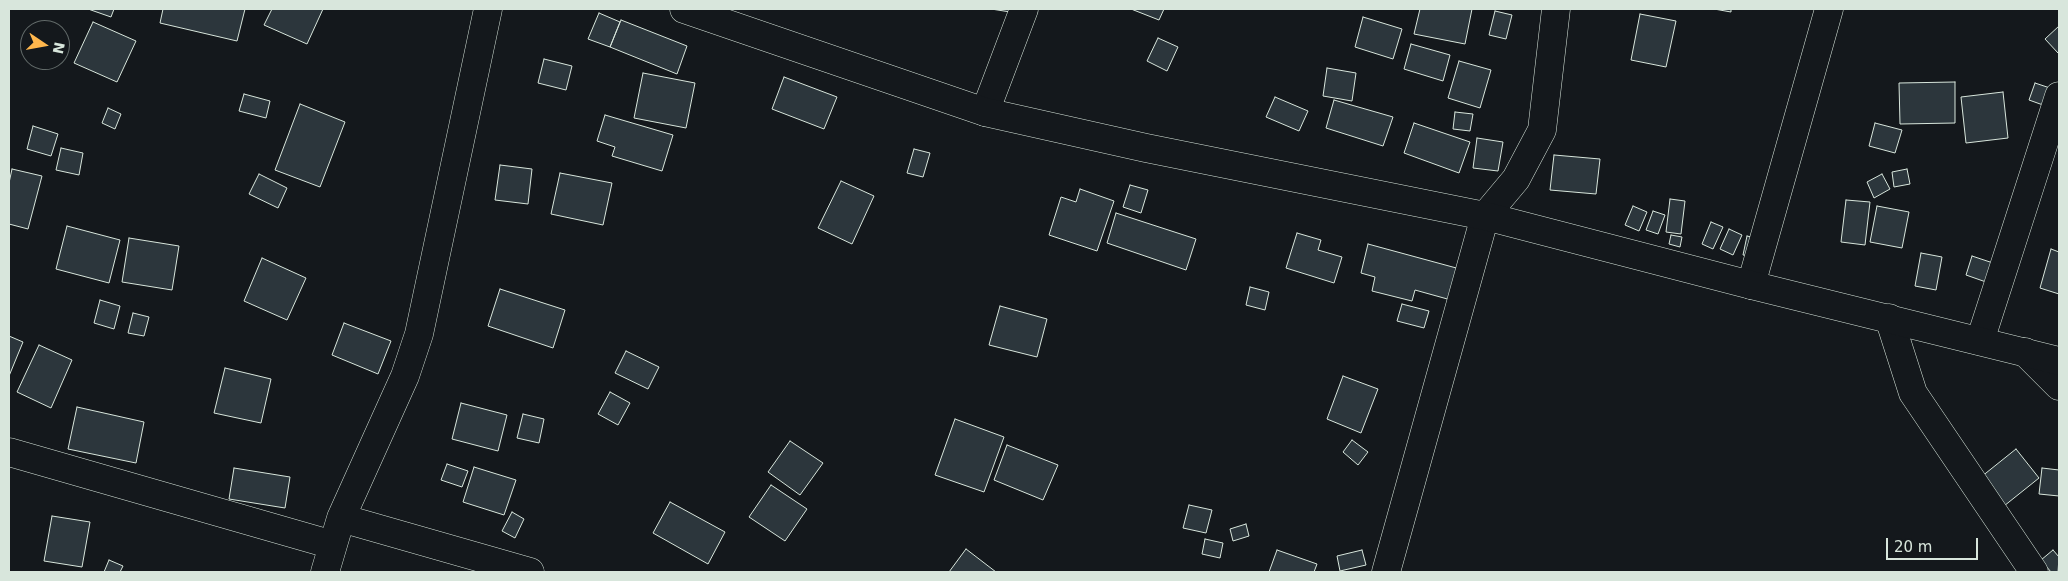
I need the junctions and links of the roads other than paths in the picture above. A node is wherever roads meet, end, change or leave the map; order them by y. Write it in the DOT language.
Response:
graph roads {
  1 [pos="488,9"];
  2 [pos="684,9"];
  3 [pos="1024,9"];
  4 [pos="1556,9"];
  5 [pos="1830,9"];
  6 [pos="2059,96"];
  7 [pos="985,112"];
  8 [pos="1485,216"];
  9 [pos="1751,285"];
  10 [pos="1890,318"];
  11 [pos="1980,341"];
  12 [pos="2025,352"];
  13 [pos="2059,361"];
  14 [pos="2059,386"];
  15 [pos="9,452"];
  16 [pos="341,518"];
  17 [pos="333,545"];
  18 [pos="325,572"];
  19 [pos="530,572"];
  20 [pos="1386,572"];
  21 [pos="2034,572"];
  1 -- 16 [label="street"];
  2 -- 7 [label="street"];
  3 -- 7 [label="street"];
  4 -- 8 [label="street"];
  5 -- 9 [label="street"];
  6 -- 11 [label="street"];
  7 -- 8 [label="street"];
  8 -- 9 [label="street"];
  8 -- 20 [label="street"];
  9 -- 10 [label="street"];
  10 -- 11 [label="street"];
  10 -- 21 [label="street"];
  11 -- 12 [label="street"];
  12 -- 13 [label="street"];
  12 -- 14 [label="street"];
  15 -- 17 [label="street"];
  16 -- 17 [label="street"];
  16 -- 19 [label="street"];
  17 -- 18 [label="street"];
}
